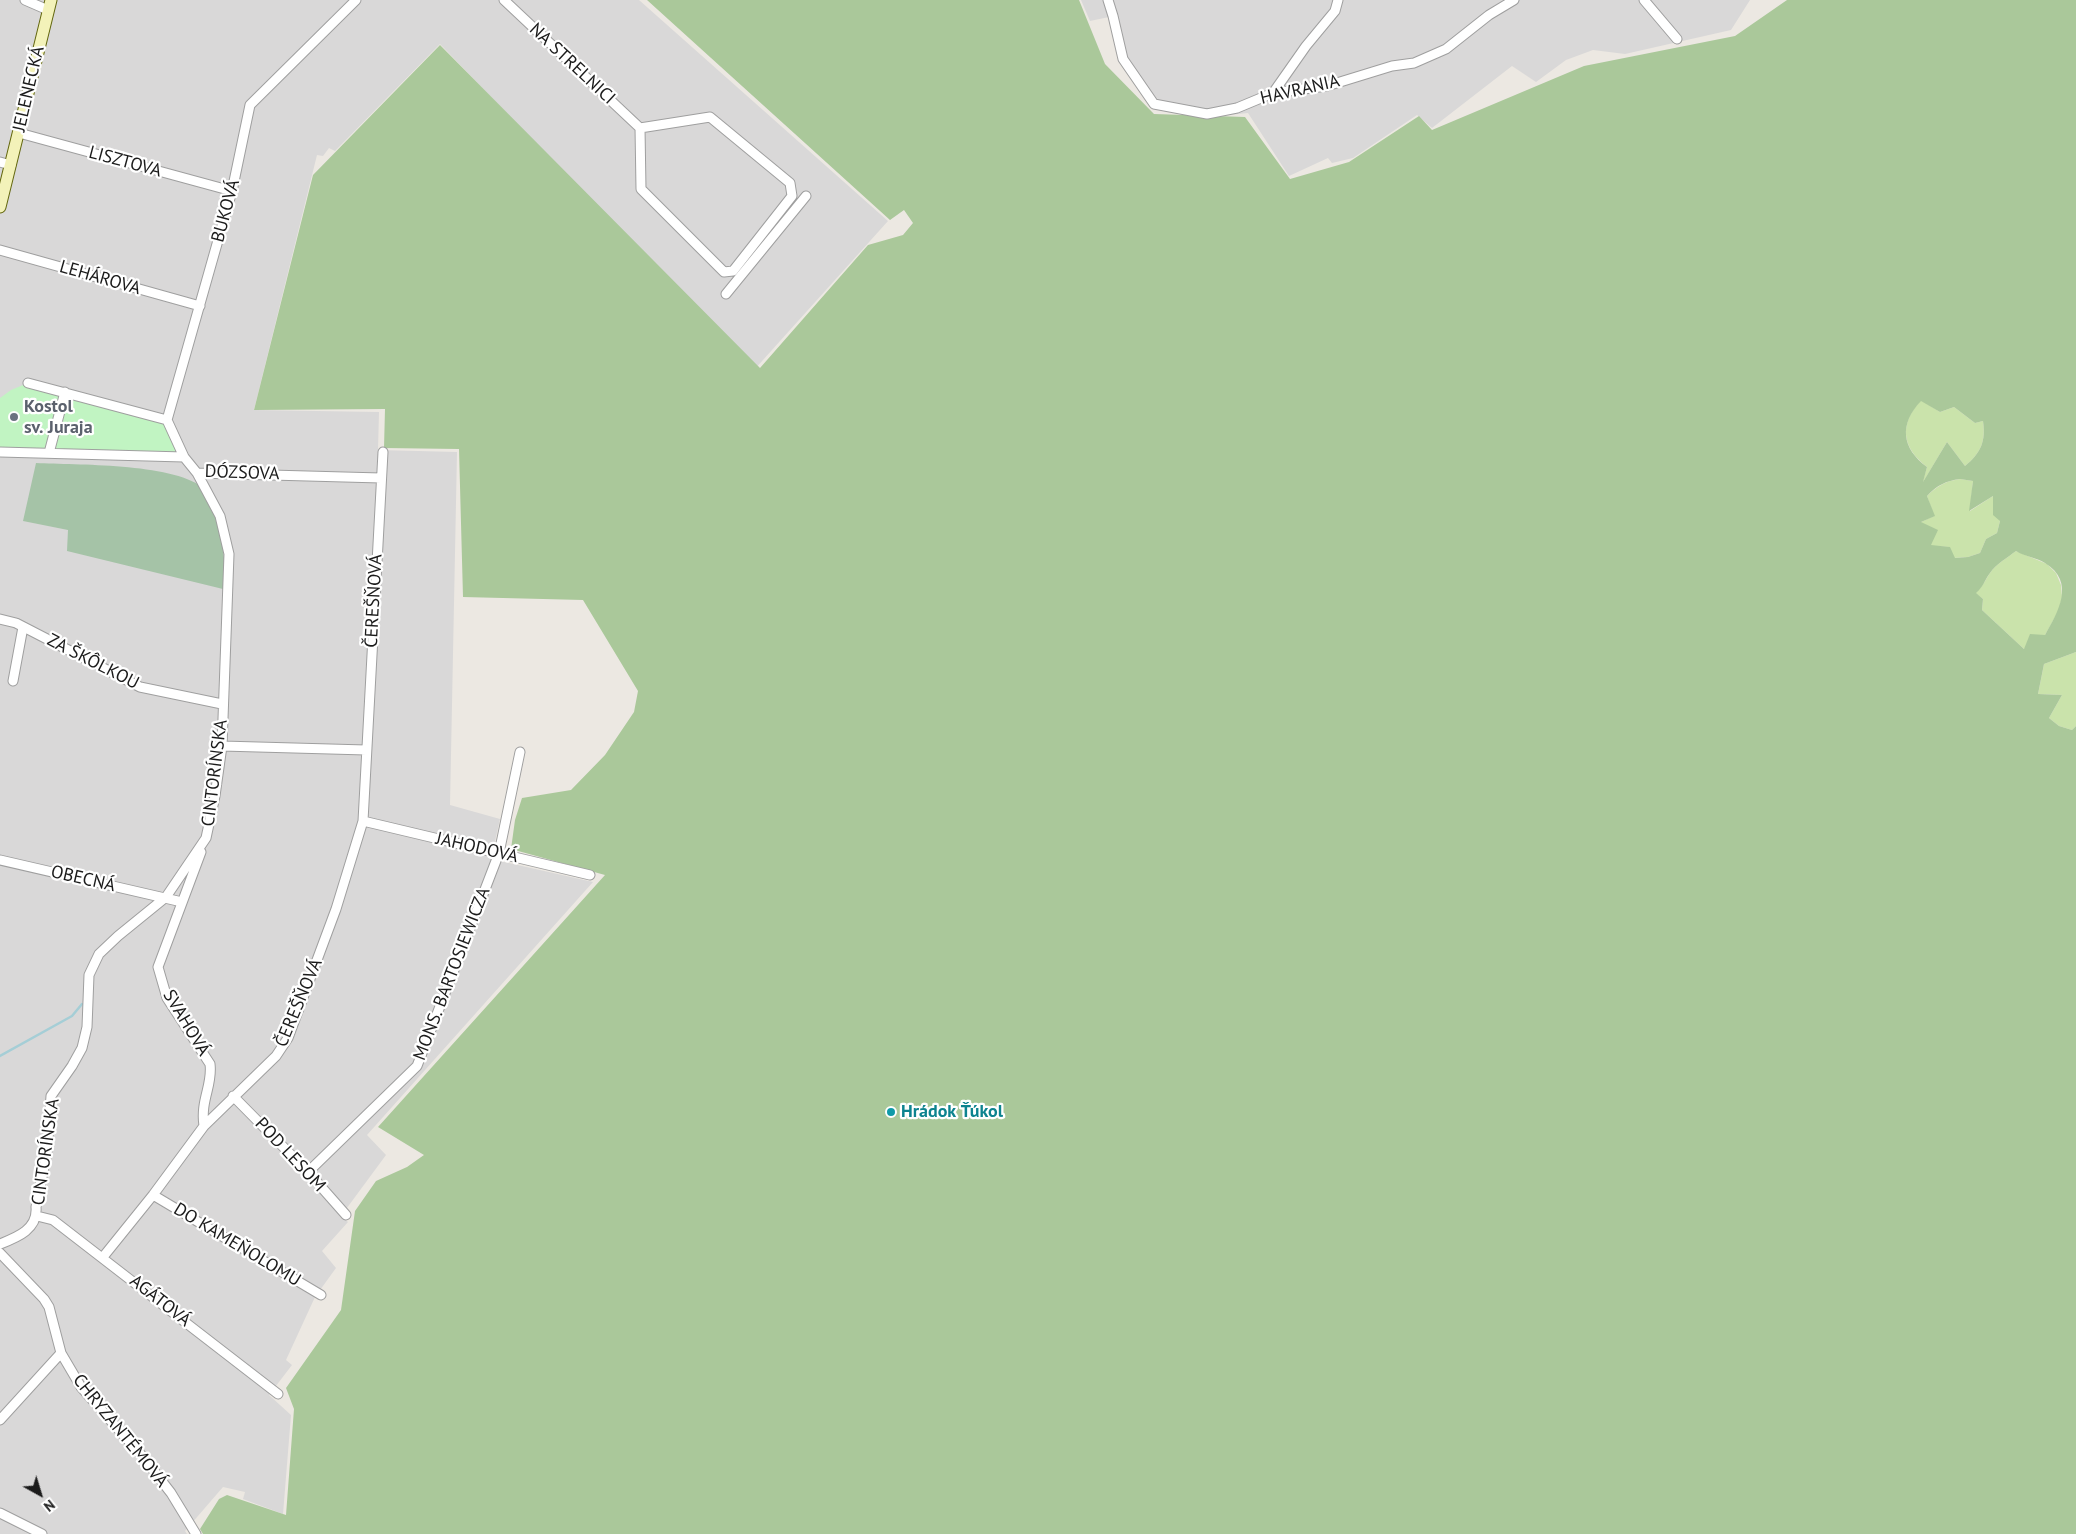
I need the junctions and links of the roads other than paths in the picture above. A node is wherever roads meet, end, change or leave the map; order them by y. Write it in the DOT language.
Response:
graph roads {
  1 [pos="25,0"];
  2 [pos="356,0"];
  3 [pos="504,0"];
  4 [pos="1108,0"];
  5 [pos="1338,0"];
  6 [pos="1514,0"];
  7 [pos="1644,0"];
  8 [pos="50,5"];
  9 [pos="1677,39"];
  10 [pos="1273,93"];
  11 [pos="640,128"];
  12 [pos="19,133"];
  13 [pos="6,163"];
  14 [pos="232,191"];
  15 [pos="806,196"];
  16 [pos="0,207"];
  17 [pos="776,216"];
  18 [pos="784,223"];
  19 [pos="0,250"];
  20 [pos="746,254"];
  21 [pos="754,260"];
  22 [pos="726,294"];
  23 [pos="200,306"];
  24 [pos="28,383"];
  25 [pos="65,392"];
  26 [pos="167,420"];
  27 [pos="0,452"];
  28 [pos="384,452"];
  29 [pos="49,453"];
  30 [pos="184,457"];
  31 [pos="197,472"];
  32 [pos="381,478"];
  33 [pos="0,619"];
  34 [pos="24,627"];
  35 [pos="13,681"];
  36 [pos="222,704"];
  37 [pos="222,746"];
  38 [pos="366,750"];
  39 [pos="520,752"];
  40 [pos="363,822"];
  41 [pos="206,838"];
  42 [pos="500,853"];
  43 [pos="0,860"];
  44 [pos="590,875"];
  45 [pos="166,897"];
  46 [pos="182,902"];
  47 [pos="234,1096"];
  48 [pos="204,1126"];
  49 [pos="308,1172"];
  50 [pos="153,1195"];
  51 [pos="346,1214"];
  52 [pos="37,1216"];
  53 [pos="0,1244"];
  54 [pos="0,1253"];
  55 [pos="103,1256"];
  56 [pos="320,1295"];
  57 [pos="61,1353"];
  58 [pos="278,1394"];
  59 [pos="0,1420"];
  60 [pos="0,1512"];
  61 [pos="42,1534"];
  62 [pos="196,1534"];
  1 -- 8 [label="street"];
  2 -- 14 [label="street, BUKOVÁ"];
  3 -- 11 [label="street, NA STRELNICI"];
  4 -- 10 [label="street, HAVRANIA"];
  5 -- 10 [label="street"];
  6 -- 10 [label="street, HAVRANIA"];
  7 -- 9 [label="street"];
  8 -- 12 [label="street, JELENECKÁ"];
  11 -- 17 [label="street"];
  11 -- 20 [label="street"];
  12 -- 13 [label="street, JELENECKÁ"];
  12 -- 14 [label="street, LISZTOVA"];
  13 -- 16 [label="street, JELENECKÁ"];
  14 -- 23 [label="street, BUKOVÁ"];
  15 -- 18 [label="street"];
  17 -- 18 [label="street"];
  17 -- 20 [label="street"];
  18 -- 21 [label="street"];
  19 -- 23 [label="street, LEHÁROVA"];
  20 -- 21 [label="street"];
  21 -- 22 [label="street"];
  23 -- 26 [label="street, BUKOVÁ"];
  24 -- 25 [label="street"];
  25 -- 26 [label="street"];
  25 -- 29 [label="street"];
  26 -- 30 [label="street"];
  27 -- 29 [label="street, DÓZSOVA"];
  28 -- 32 [label="street, ČEREŠŇOVÁ"];
  29 -- 30 [label="street, DÓZSOVA"];
  30 -- 31 [label="street, DÓZSOVA"];
  31 -- 32 [label="street, DÓZSOVA"];
  31 -- 36 [label="street, CINTORÍNSKA"];
  32 -- 38 [label="street, ČEREŠŇOVÁ"];
  33 -- 34 [label="street, ZA ŠKÔLKOU"];
  34 -- 35 [label="street, ZA ŠKÔLKOU"];
  34 -- 36 [label="street, ZA ŠKÔLKOU"];
  36 -- 37 [label="street, CINTORÍNSKA"];
  37 -- 38 [label="street"];
  37 -- 41 [label="street, CINTORÍNSKA"];
  38 -- 40 [label="street, ČEREŠŇOVÁ"];
  39 -- 42 [label="street, MONS. BARTOSIEWICZA"];
  40 -- 42 [label="street, JAHODOVÁ"];
  40 -- 47 [label="street, ČEREŠŇOVÁ"];
  41 -- 45 [label="street, CINTORÍNSKA"];
  41 -- 46 [label="street, SVAHOVÁ"];
  42 -- 44 [label="street, JAHODOVÁ"];
  42 -- 49 [label="street, MONS. BARTOSIEWICZA"];
  43 -- 45 [label="street, OBECNÁ"];
  45 -- 46 [label="street, OBECNÁ"];
  45 -- 52 [label="street, CINTORÍNSKA"];
  46 -- 48 [label="street, SVAHOVÁ"];
  47 -- 48 [label="street, ČEREŠŇOVÁ"];
  47 -- 49 [label="street, POD LESOM"];
  48 -- 50 [label="street, ČEREŠŇOVÁ"];
  49 -- 51 [label="street, POD LESOM"];
  50 -- 55 [label="street, ČEREŠŇOVÁ"];
  50 -- 56 [label="street, DO KAMEŇOLOMU"];
  52 -- 53 [label="street, CINTORÍNSKA"];
  52 -- 55 [label="street, AGÁTOVÁ"];
  54 -- 57 [label="street, CHRYZANTÉMOVÁ"];
  55 -- 58 [label="street, AGÁTOVÁ"];
  57 -- 59 [label="street"];
  57 -- 62 [label="street, CHRYZANTÉMOVÁ"];
  60 -- 61 [label="street"];
}
